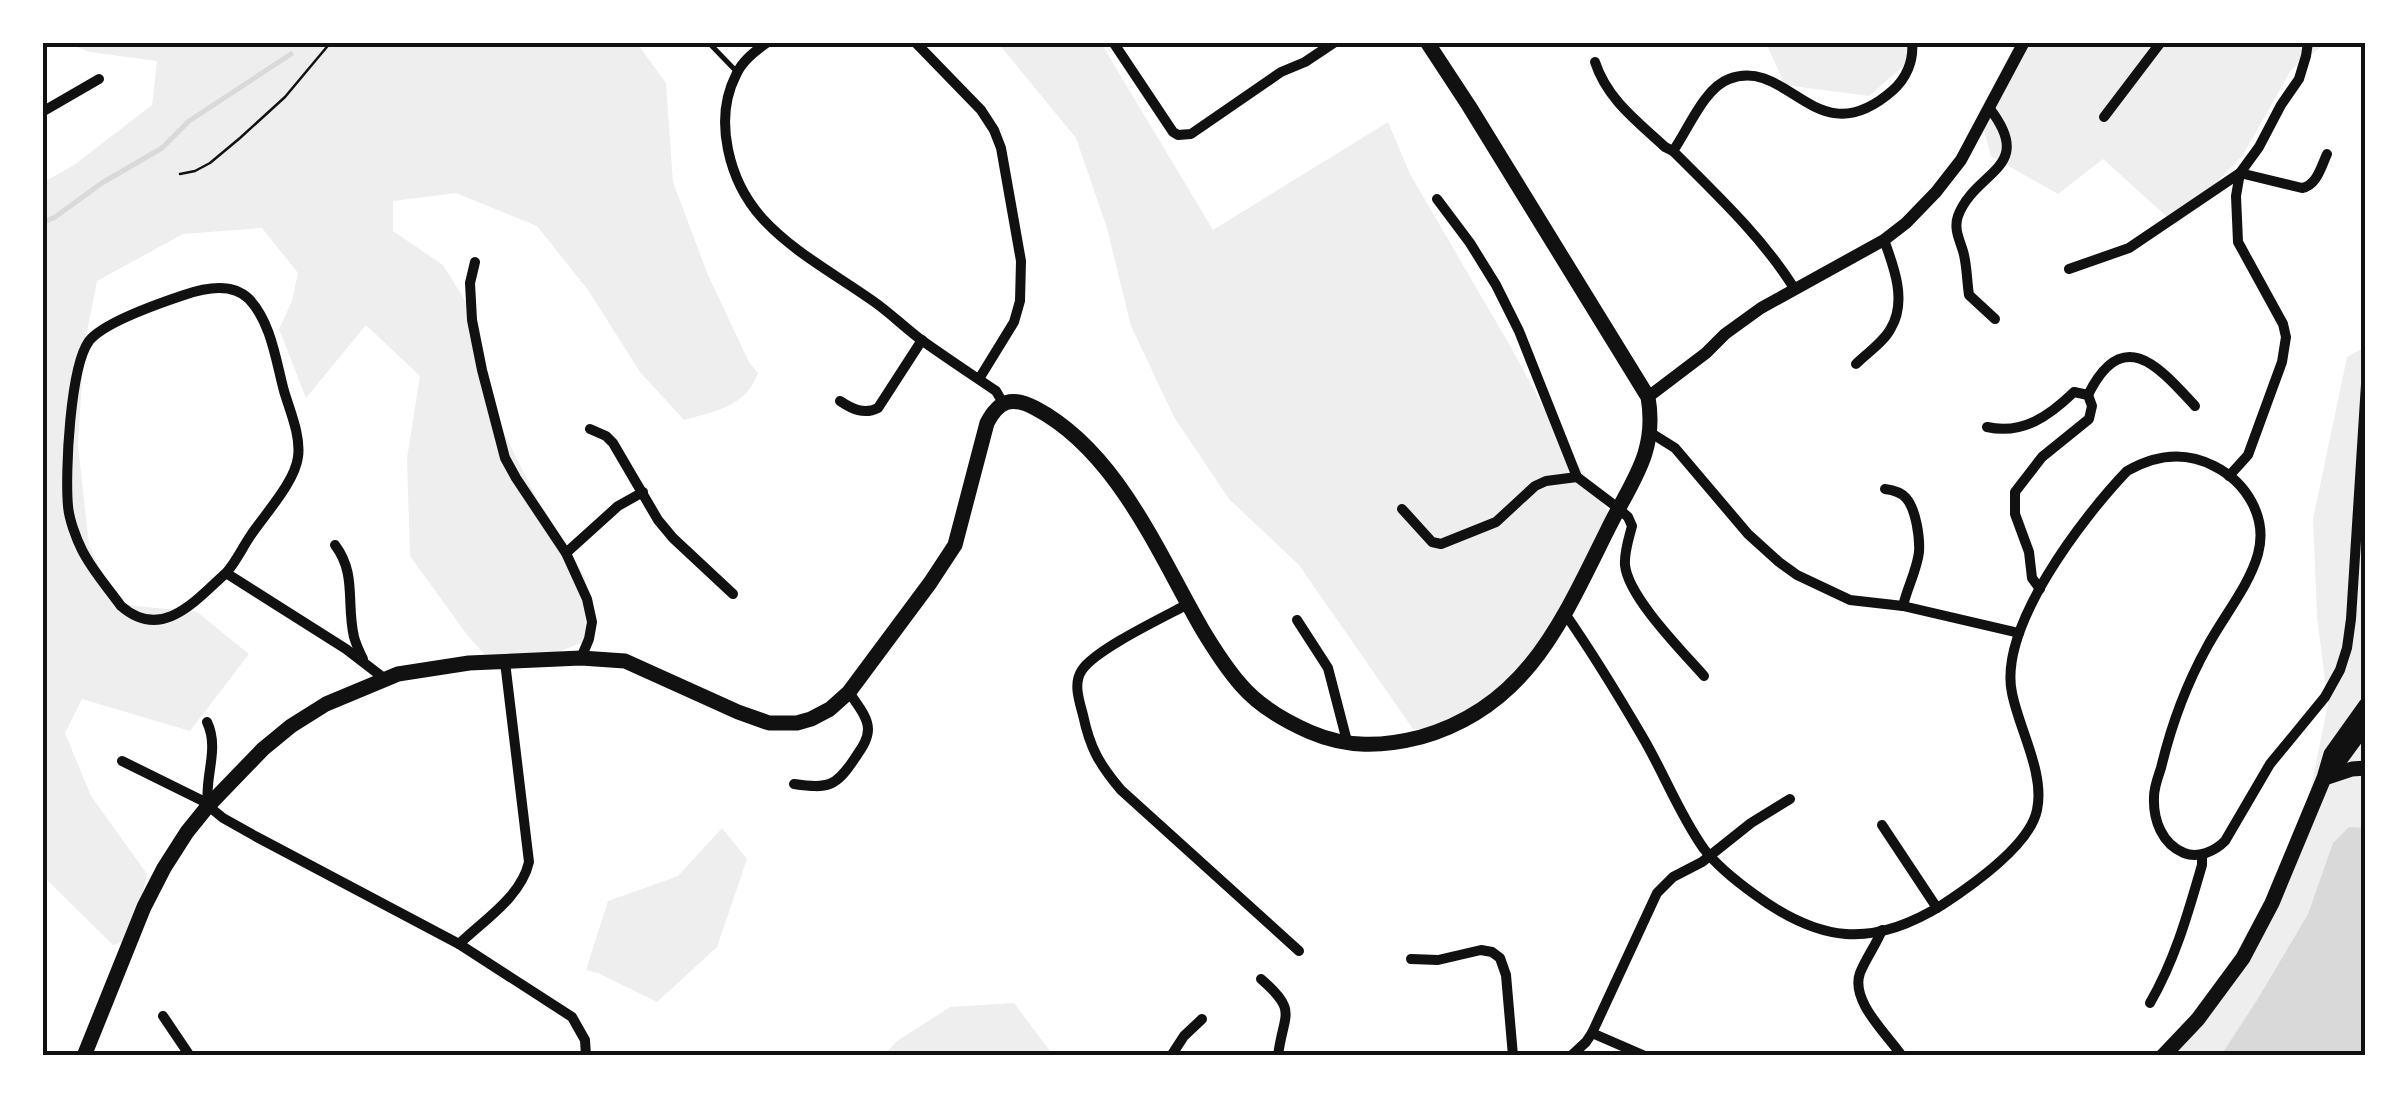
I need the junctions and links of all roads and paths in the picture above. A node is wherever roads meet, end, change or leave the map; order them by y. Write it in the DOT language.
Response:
graph roads {
  1 [pos="331,42"];
  2 [pos="708,42"];
  3 [pos="768,42"];
  4 [pos="915,42"];
  5 [pos="1113,42"];
  6 [pos="1335,42"];
  7 [pos="1427,42"];
  8 [pos="1912,42"];
  9 [pos="2024,42"];
  10 [pos="2161,42"];
  11 [pos="2308,42"];
  12 [pos="1596,62"];
  13 [pos="737,72"];
  14 [pos="99,79"];
  15 [pos="1990,109"];
  16 [pos="42,112"];
  17 [pos="2104,117"];
  18 [pos="1672,152"];
  19 [pos="2328,154"];
  20 [pos="2240,172"];
  21 [pos="180,174"];
  22 [pos="1437,199"];
  23 [pos="1884,240"];
  24 [pos="474,262"];
  25 [pos="2070,269"];
  26 [pos="1794,288"];
  27 [pos="1995,319"];
  28 [pos="922,340"];
  29 [pos="1856,364"];
  30 [pos="979,379"];
  31 [pos="2366,384"];
  32 [pos="2088,396"];
  33 [pos="1648,397"];
  34 [pos="840,401"];
  35 [pos="1003,403"];
  36 [pos="2196,406"];
  37 [pos="1987,427"];
  38 [pos="590,429"];
  39 [pos="1651,434"];
  40 [pos="2229,476"];
  41 [pos="1577,477"];
  42 [pos="1885,488"];
  43 [pos="643,492"];
  44 [pos="1402,508"];
  45 [pos="1618,508"];
  46 [pos="335,544"];
  47 [pos="566,553"];
  48 [pos="226,573"];
  49 [pos="2040,588"];
  50 [pos="733,594"];
  51 [pos="1188,604"];
  52 [pos="1904,606"];
  53 [pos="1566,615"];
  54 [pos="1297,620"];
  55 [pos="2019,633"];
  56 [pos="582,658"];
  57 [pos="505,662"];
  58 [pos="366,664"];
  59 [pos="1704,676"];
  60 [pos="385,679"];
  61 [pos="850,692"];
  62 [pos="2366,705"];
  63 [pos="207,722"];
  64 [pos="2366,724"];
  65 [pos="1348,744"];
  66 [pos="122,761"];
  67 [pos="2366,768"];
  68 [pos="2324,778"];
  69 [pos="794,784"];
  70 [pos="1790,798"];
  71 [pos="208,806"];
  72 [pos="1882,824"];
  73 [pos="2202,855"];
  74 [pos="1710,857"];
  75 [pos="1937,908"];
  76 [pos="1882,930"];
  77 [pos="458,944"];
  78 [pos="1298,951"];
  79 [pos="1412,959"];
  80 [pos="1260,979"];
  81 [pos="2150,1003"];
  82 [pos="163,1016"];
  83 [pos="1202,1019"];
  84 [pos="1592,1033"];
  85 [pos="84,1056"];
  86 [pos="190,1056"];
  87 [pos="586,1056"];
  88 [pos="1171,1056"];
  89 [pos="1278,1056"];
  90 [pos="1513,1056"];
  91 [pos="1571,1056"];
  92 [pos="1646,1056"];
  93 [pos="1902,1056"];
  94 [pos="2163,1056"];
  1 -- 21 [label="path"];
  2 -- 13 [label="lane"];
  3 -- 13 [label="street"];
  4 -- 30 [label="street"];
  5 -- 6 [label="street"];
  7 -- 33 [label="main road"];
  8 -- 18 [label="street"];
  9 -- 15 [label="street"];
  10 -- 17 [label="street"];
  11 -- 20 [label="street"];
  12 -- 18 [label="street"];
  13 -- 28 [label="street"];
  14 -- 16 [label="street"];
  15 -- 23 [label="street"];
  15 -- 27 [label="street"];
  18 -- 26 [label="street"];
  19 -- 20 [label="street"];
  20 -- 25 [label="street"];
  20 -- 40 [label="street"];
  22 -- 41 [label="street"];
  23 -- 26 [label="street"];
  23 -- 29 [label="street"];
  24 -- 47 [label="street"];
  26 -- 33 [label="street"];
  28 -- 30 [label="street"];
  28 -- 34 [label="street"];
  30 -- 35 [label="street"];
  31 -- 73 [label="street"];
  32 -- 36 [label="street"];
  32 -- 37 [label="street"];
  32 -- 49 [label="street"];
  33 -- 39 [label="main road"];
  35 -- 51 [label="main road"];
  35 -- 61 [label="main road"];
  38 -- 43 [label="street"];
  39 -- 45 [label="main road"];
  39 -- 52 [label="street"];
  40 -- 49 [label="street"];
  40 -- 73 [label="street"];
  41 -- 44 [label="street"];
  41 -- 45 [label="street"];
  42 -- 52 [label="street"];
  43 -- 47 [label="street"];
  43 -- 50 [label="street"];
  45 -- 53 [label="main road"];
  45 -- 59 [label="street"];
  46 -- 58 [label="street"];
  47 -- 56 [label="street"];
  48 -- 48 [label="street"];
  48 -- 58 [label="street"];
  49 -- 55 [label="street"];
  51 -- 65 [label="main road"];
  51 -- 78 [label="street"];
  52 -- 55 [label="street"];
  53 -- 65 [label="main road"];
  53 -- 74 [label="street"];
  54 -- 65 [label="street"];
  55 -- 75 [label="street"];
  56 -- 57 [label="main road"];
  56 -- 61 [label="main road"];
  57 -- 60 [label="main road"];
  57 -- 77 [label="street"];
  58 -- 60 [label="street"];
  60 -- 71 [label="main road"];
  61 -- 69 [label="street"];
  62 -- 68 [label="main road"];
  63 -- 71 [label="street"];
  64 -- 68 [label="main road"];
  66 -- 71 [label="street"];
  67 -- 68 [label="main road"];
  68 -- 94 [label="main road"];
  70 -- 74 [label="street"];
  71 -- 77 [label="street"];
  71 -- 85 [label="main road"];
  72 -- 75 [label="street"];
  73 -- 81 [label="street"];
  74 -- 76 [label="street"];
  74 -- 84 [label="street"];
  75 -- 76 [label="street"];
  76 -- 93 [label="street"];
  77 -- 87 [label="street"];
  79 -- 90 [label="street"];
  80 -- 89 [label="street"];
  82 -- 86 [label="street"];
  83 -- 88 [label="street"];
  84 -- 91 [label="street"];
  84 -- 92 [label="street"];
}
